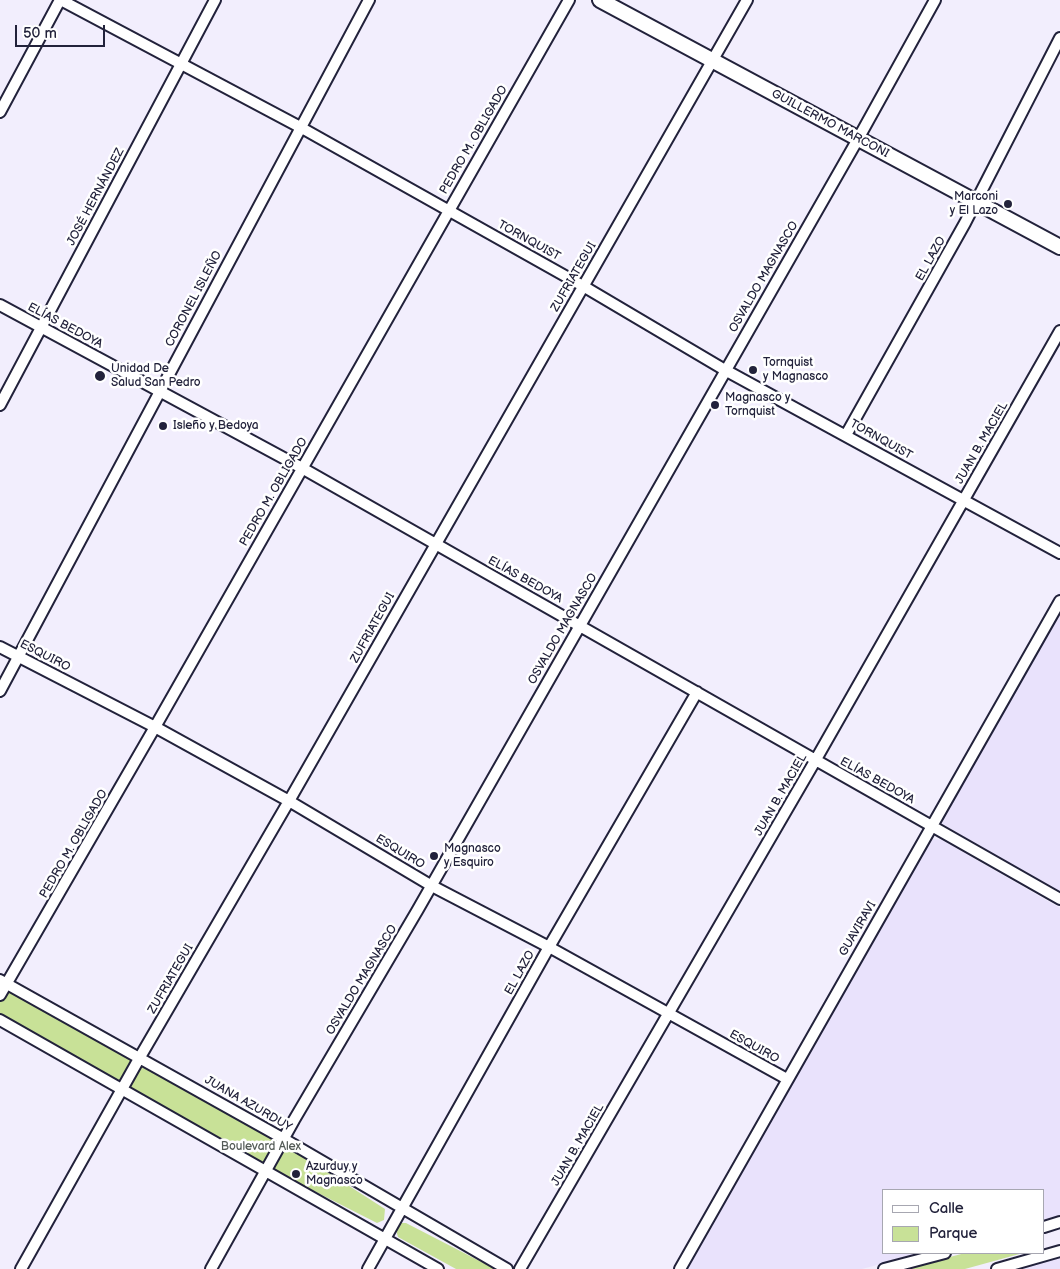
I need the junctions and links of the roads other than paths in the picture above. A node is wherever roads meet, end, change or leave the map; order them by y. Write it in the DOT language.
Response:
graph roads {
  1 [pos="61,0"];
  2 [pos="215,0"];
  3 [pos="369,0"];
  4 [pos="569,0"];
  5 [pos="600,0"];
  6 [pos="747,0"];
  7 [pos="935,0"];
  8 [pos="1060,38"];
  9 [pos="714,61"];
  10 [pos="181,64"];
  11 [pos="0,112"];
  12 [pos="300,127"];
  13 [pos="858,139"];
  14 [pos="975,200"];
  15 [pos="448,210"];
  16 [pos="1060,247"];
  17 [pos="583,286"];
  18 [pos="0,306"];
  19 [pos="42,328"];
  20 [pos="1060,331"];
  21 [pos="725,370"];
  22 [pos="159,392"];
  23 [pos="0,405"];
  24 [pos="846,435"];
  25 [pos="302,468"];
  26 [pos="963,500"];
  27 [pos="435,544"];
  28 [pos="1060,553"];
  29 [pos="1060,601"];
  30 [pos="580,626"];
  31 [pos="0,647"];
  32 [pos="18,656"];
  33 [pos="0,690"];
  34 [pos="697,692"];
  35 [pos="155,727"];
  36 [pos="815,760"];
  37 [pos="289,801"];
  38 [pos="932,826"];
  39 [pos="432,886"];
  40 [pos="1060,899"];
  41 [pos="549,947"];
  42 [pos="4,982"];
  43 [pos="0,995"];
  44 [pos="668,1015"];
  45 [pos="0,1020"];
  46 [pos="140,1057"];
  47 [pos="787,1079"];
  48 [pos="122,1088"];
  49 [pos="284,1139"];
  50 [pos="266,1170"];
  51 [pos="402,1208"];
  52 [pos="1060,1222"];
  53 [pos="1045,1227"];
  54 [pos="385,1239"];
  55 [pos="1060,1251"];
  56 [pos="941,1254"];
  57 [pos="21,1269"];
  58 [pos="211,1269"];
  59 [pos="368,1269"];
  60 [pos="438,1269"];
  61 [pos="507,1269"];
  62 [pos="520,1269"];
  63 [pos="680,1269"];
  64 [pos="884,1269"];
  65 [pos="997,1269"];
  1 -- 10 [label="street, TORNQUIST"];
  1 -- 11 [label="street"];
  2 -- 10 [label="street, JOSÉ HERNÁNDEZ"];
  3 -- 12 [label="street, CORONEL ISLEÑO"];
  4 -- 15 [label="street, PEDRO M. OBLIGADO"];
  5 -- 9 [label="street, GUILLERMO MARCONI"];
  6 -- 9 [label="street, ZUFRIATEGUI"];
  7 -- 13 [label="street, OSVALDO MAGNASCO"];
  8 -- 14 [label="street, EL LAZO"];
  9 -- 13 [label="street, GUILLERMO MARCONI"];
  9 -- 17 [label="street, ZUFRIATEGUI"];
  10 -- 12 [label="street, TORNQUIST"];
  10 -- 19 [label="street, JOSÉ HERNÁNDEZ"];
  12 -- 15 [label="street, TORNQUIST"];
  12 -- 22 [label="street, CORONEL ISLEÑO"];
  13 -- 14 [label="street, GUILLERMO MARCONI"];
  13 -- 21 [label="street, OSVALDO MAGNASCO"];
  14 -- 16 [label="street, GUILLERMO MARCONI"];
  14 -- 24 [label="street, EL LAZO"];
  15 -- 17 [label="street, TORNQUIST"];
  15 -- 25 [label="street, PEDRO M. OBLIGADO"];
  17 -- 21 [label="street, TORNQUIST"];
  17 -- 27 [label="street, ZUFRIATEGUI"];
  18 -- 19 [label="street, ELÍAS BEDOYA"];
  19 -- 22 [label="street, ELÍAS BEDOYA"];
  19 -- 23 [label="street, JOSÉ HERNÁNDEZ"];
  20 -- 26 [label="street, JUAN B. MACIEL"];
  21 -- 24 [label="street, TORNQUIST"];
  21 -- 30 [label="street, OSVALDO MAGNASCO"];
  22 -- 25 [label="street, ELÍAS BEDOYA"];
  22 -- 32 [label="street, CORONEL ISLEÑO"];
  24 -- 26 [label="street, TORNQUIST"];
  25 -- 27 [label="street, ELÍAS BEDOYA"];
  25 -- 35 [label="street, PEDRO M. OBLIGADO"];
  26 -- 28 [label="street, TORNQUIST"];
  26 -- 36 [label="street, JUAN B. MACIEL"];
  27 -- 30 [label="street, ELÍAS BEDOYA"];
  27 -- 37 [label="street, ZUFRIATEGUI"];
  29 -- 38 [label="street, GUAVIRAVI"];
  30 -- 34 [label="street, ELÍAS BEDOYA"];
  30 -- 39 [label="street, OSVALDO MAGNASCO"];
  31 -- 32 [label="street, ESQUIRO"];
  32 -- 33 [label="street, CORONEL ISLEÑO"];
  32 -- 35 [label="street, ESQUIRO"];
  34 -- 36 [label="street, ELÍAS BEDOYA"];
  34 -- 41 [label="street, EL LAZO"];
  35 -- 37 [label="street, ESQUIRO"];
  35 -- 42 [label="street, PEDRO M. OBLIGADO"];
  36 -- 38 [label="street, ELÍAS BEDOYA"];
  36 -- 44 [label="street, JUAN B. MACIEL"];
  37 -- 39 [label="street, ESQUIRO"];
  37 -- 46 [label="street, ZUFRIATEGUI"];
  38 -- 40 [label="street, ELÍAS BEDOYA"];
  38 -- 47 [label="street, GUAVIRAVI"];
  39 -- 41 [label="street, ESQUIRO"];
  39 -- 49 [label="street, OSVALDO MAGNASCO"];
  41 -- 44 [label="street, ESQUIRO"];
  41 -- 51 [label="street, EL LAZO"];
  42 -- 43 [label="street, PEDRO M. OBLIGADO"];
  42 -- 46 [label="street, JUANA AZURDUY"];
  44 -- 47 [label="street, ESQUIRO"];
  44 -- 62 [label="street, JUAN B. MACIEL"];
  45 -- 48 [label="street"];
  46 -- 48 [label="street, ZUFRIATEGUI"];
  46 -- 49 [label="street, JUANA AZURDUY"];
  47 -- 63 [label="street, GUAVIRAVI"];
  48 -- 50 [label="street"];
  48 -- 57 [label="street, ZUFRIATEGUI"];
  49 -- 50 [label="street, OSVALDO MAGNASCO"];
  49 -- 51 [label="street, JUANA AZURDUY"];
  50 -- 54 [label="street"];
  50 -- 58 [label="street, OSVALDO MAGNASCO"];
  51 -- 54 [label="street, EL LAZO"];
  51 -- 61 [label="street, JUANA AZURDUY"];
  52 -- 53 [label="street"];
  54 -- 59 [label="street, EL LAZO"];
  54 -- 60 [label="street"];
  55 -- 65 [label="street"];
  56 -- 64 [label="street"];
}
